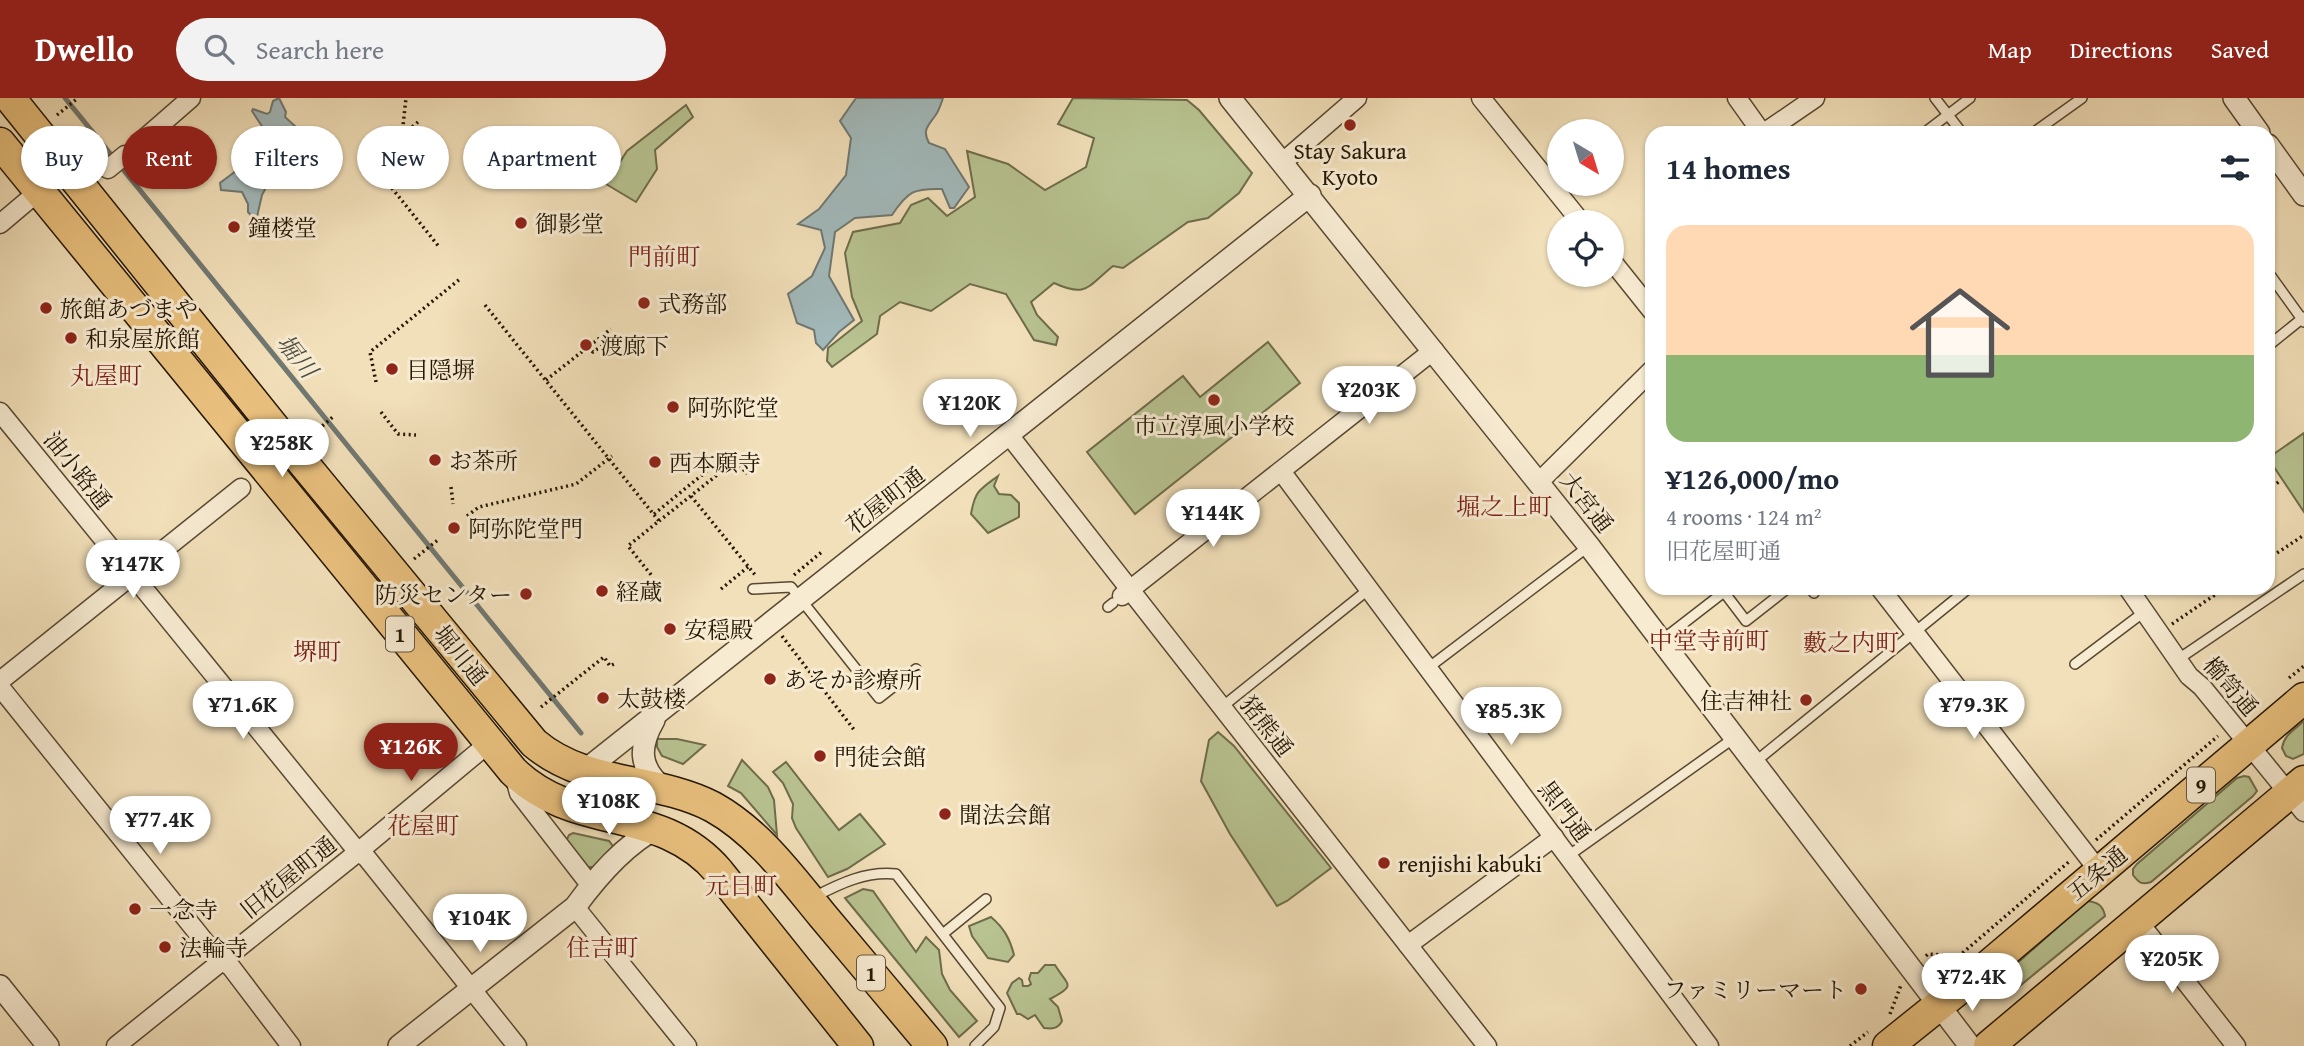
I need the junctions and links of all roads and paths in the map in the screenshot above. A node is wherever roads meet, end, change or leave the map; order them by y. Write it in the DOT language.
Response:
graph roads {
  1 [pos="10,98"];
  2 [pos="78,98"];
  3 [pos="191,98"];
  4 [pos="406,98"];
  5 [pos="1230,98"];
  6 [pos="1357,98"];
  7 [pos="1481,98"];
  8 [pos="1737,98"];
  9 [pos="1815,98"];
  10 [pos="1936,98"];
  11 [pos="1970,98"];
  12 [pos="2082,98"];
  13 [pos="2234,98"];
  14 [pos="57,115"];
  15 [pos="1948,115"];
  16 [pos="418,122"];
  17 [pos="159,126"];
  18 [pos="403,126"];
  19 [pos="413,126"];
  20 [pos="1758,126"];
  21 [pos="1773,126"];
  22 [pos="1933,126"];
  23 [pos="1957,126"];
  24 [pos="2043,126"];
  25 [pos="2254,126"];
  26 [pos="0,142"];
  27 [pos="2275,155"];
  28 [pos="122,157"];
  29 [pos="1283,162"];
  30 [pos="108,169"];
  31 [pos="393,189"];
  32 [pos="39,191"];
  33 [pos="1310,195"];
  34 [pos="2304,195"];
  35 [pos="1571,210"];
  36 [pos="0,225"];
  37 [pos="440,248"];
  38 [pos="1624,276"];
  39 [pos="460,279"];
  40 [pos="2275,281"];
  41 [pos="1645,302"];
  42 [pos="485,305"];
  43 [pos="2303,319"];
  44 [pos="611,329"];
  45 [pos="2275,341"];
  46 [pos="588,346"];
  47 [pos="613,348"];
  48 [pos="1434,351"];
  49 [pos="1645,377"];
  50 [pos="546,380"];
  51 [pos="376,382"];
  52 [pos="0,412"];
  53 [pos="381,412"];
  54 [pos="334,416"];
  55 [pos="416,435"];
  56 [pos="1009,435"];
  57 [pos="302,440"];
  58 [pos="730,452"];
  59 [pos="611,457"];
  60 [pos="736,460"];
  61 [pos="721,465"];
  62 [pos="1281,471"];
  63 [pos="747,474"];
  64 [pos="252,478"];
  65 [pos="2280,481"];
  66 [pos="1539,482"];
  67 [pos="2275,485"];
  68 [pos="451,487"];
  69 [pos="691,496"];
  70 [pos="453,504"];
  71 [pos="654,514"];
  72 [pos="467,516"];
  73 [pos="659,521"];
  74 [pos="2304,535"];
  75 [pos="439,539"];
  76 [pos="1589,546"];
  77 [pos="823,551"];
  78 [pos="2275,554"];
  79 [pos="414,559"];
  80 [pos="748,567"];
  81 [pos="2304,574"];
  82 [pos="133,576"];
  83 [pos="652,576"];
  84 [pos="759,580"];
  85 [pos="786,581"];
  86 [pos="721,589"];
  87 [pos="753,589"];
  88 [pos="1370,590"];
  89 [pos="2275,594"];
  90 [pos="1720,595"];
  91 [pos="1726,595"];
  92 [pos="1779,595"];
  93 [pos="1885,595"];
  94 [pos="1960,595"];
  95 [pos="2133,595"];
  96 [pos="2215,595"];
  97 [pos="2273,595"];
  98 [pos="1118,599"];
  99 [pos="801,600"];
  100 [pos="2144,612"];
  101 [pos="772,624"];
  102 [pos="1914,632"];
  103 [pos="2159,633"];
  104 [pos="1661,641"];
  105 [pos="2177,660"];
  106 [pos="614,664"];
  107 [pos="2075,664"];
  108 [pos="1428,668"];
  109 [pos="916,669"];
  110 [pos="0,681"];
  111 [pos="0,687"];
  112 [pos="2304,698"];
  113 [pos="541,707"];
  114 [pos="1222,707"];
  115 [pos="657,715"];
  116 [pos="855,731"];
  117 [pos="1736,737"];
  118 [pos="489,743"];
  119 [pos="2249,744"];
  120 [pos="1755,762"];
  121 [pos="513,771"];
  122 [pos="583,772"];
  123 [pos="663,788"];
  124 [pos="2299,795"];
  125 [pos="657,828"];
  126 [pos="1554,837"];
  127 [pos="358,852"];
  128 [pos="1568,856"];
  129 [pos="2099,871"];
  130 [pos="591,886"];
  131 [pos="810,899"];
  132 [pos="986,899"];
  133 [pos="575,907"];
  134 [pos="2138,921"];
  135 [pos="944,933"];
  136 [pos="1408,945"];
  137 [pos="223,962"];
  138 [pos="0,986"];
  139 [pos="470,988"];
  140 [pos="1940,1006"];
  141 [pos="2234,1045"];
  142 [pos="48,1046"];
  143 [pos="116,1046"];
  144 [pos="291,1046"];
  145 [pos="399,1046"];
  146 [pos="517,1046"];
  147 [pos="687,1046"];
  148 [pos="858,1046"];
  149 [pos="932,1046"];
  150 [pos="975,1046"];
  151 [pos="1487,1046"];
  152 [pos="1709,1046"];
  153 [pos="1888,1046"];
  154 [pos="1970,1046"];
  155 [pos="1989,1046"];
  1 -- 57 [label="highway, 堀川通 / 1"];
  2 -- 14 [label="path"];
  3 -- 17 [label="street"];
  4 -- 18 [label="path"];
  5 -- 29 [label="street, 大宮通"];
  6 -- 29 [label="street"];
  7 -- 35 [label="street"];
  8 -- 20 [label="street"];
  9 -- 21 [label="street"];
  10 -- 15 [label="lane"];
  11 -- 15 [label="lane"];
  12 -- 24 [label="lane"];
  13 -- 25 [label="street"];
  15 -- 22 [label="lane"];
  15 -- 23 [label="lane"];
  16 -- 19 [label="path"];
  26 -- 32 [label="highway, 堀川通 / 1"];
  27 -- 34 [label="street"];
  28 -- 30 [label="street"];
  29 -- 33 [label="street, 大宮通"];
  31 -- 37 [label="path"];
  32 -- 36 [label="street"];
  32 -- 64 [label="highway, 堀川通 / 1"];
  33 -- 48 [label="street, 大宮通"];
  33 -- 56 [label="street, 花屋町通"];
  38 -- 41 [label="street"];
  39 -- 51 [label="path"];
  40 -- 43 [label="lane"];
  42 -- 50 [label="path"];
  43 -- 45 [label="lane"];
  44 -- 46 [label="path"];
  46 -- 47 [label="path"];
  46 -- 50 [label="path"];
  48 -- 62 [label="street"];
  48 -- 66 [label="street, 大宮通"];
  49 -- 66 [label="street"];
  50 -- 59 [label="path"];
  52 -- 82 [label="street, 油小路通"];
  53 -- 55 [label="path"];
  54 -- 57 [label="path"];
  56 -- 98 [label="street, 猪熊通"];
  56 -- 99 [label="street, 花屋町通"];
  57 -- 64 [label="street"];
  57 -- 122 [label="highway, 堀川通 / 1"];
  58 -- 60 [label="path"];
  59 -- 71 [label="path"];
  59 -- 72 [label="path"];
  60 -- 63 [label="path"];
  60 -- 69 [label="path"];
  61 -- 71 [label="path"];
  62 -- 88 [label="street, 黒門通"];
  62 -- 98 [label="street"];
  64 -- 82 [label="street"];
  64 -- 118 [label="highway, 堀川通 / 1"];
  65 -- 67 [label="path"];
  66 -- 76 [label="street, 大宮通"];
  68 -- 70 [label="path"];
  69 -- 73 [label="path"];
  69 -- 80 [label="path"];
  71 -- 73 [label="path"];
  73 -- 83 [label="path"];
  74 -- 78 [label="path"];
  75 -- 79 [label="path"];
  76 -- 104 [label="street, 大宮通"];
  76 -- 108 [label="lane"];
  77 -- 85 [label="path"];
  80 -- 84 [label="path"];
  80 -- 86 [label="path"];
  81 -- 89 [label="lane"];
  82 -- 110 [label="street"];
  82 -- 127 [label="street, 油小路通"];
  87 -- 99 [label="lane"];
  88 -- 108 [label="street, 黒門通"];
  88 -- 114 [label="lane"];
  90 -- 104 [label="lane"];
  91 -- 92 [label="lane"];
  93 -- 102 [label="street"];
  94 -- 102 [label="lane"];
  95 -- 100 [label="street, 櫛笥通"];
  96 -- 103 [label="path"];
  97 -- 105 [label="lane"];
  98 -- 114 [label="street, 猪熊通"];
  99 -- 101 [label="street, 花屋町通"];
  99 -- 109 [label="lane"];
  100 -- 103 [label="street, 櫛笥通"];
  100 -- 107 [label="lane"];
  101 -- 115 [label="street, 花屋町通"];
  101 -- 116 [label="path"];
  102 -- 120 [label="lane"];
  102 -- 129 [label="street"];
  103 -- 105 [label="street, 櫛笥通"];
  104 -- 117 [label="street, 大宮通"];
  105 -- 119 [label="street, 櫛笥通"];
  106 -- 113 [label="path"];
  108 -- 126 [label="street, 黒門通"];
  111 -- 137 [label="street"];
  112 -- 119 [label="highway, 五条通 / 9"];
  114 -- 136 [label="street, 猪熊通"];
  115 -- 122 [label="street, 花屋町通"];
  115 -- 123 [label="street, 花屋町通"];
  117 -- 120 [label="street, 大宮通"];
  117 -- 128 [label="lane"];
  118 -- 121 [label="highway, 堀川通 / 1"];
  118 -- 127 [label="street, 旧花屋町通"];
  119 -- 124 [label="street, 櫛笥通"];
  119 -- 129 [label="highway, 五条通 / 9"];
  120 -- 140 [label="street, 大宮通"];
  121 -- 125 [label="highway, 堀川通 / 1"];
  121 -- 130 [label="street"];
  122 -- 123 [label="highway, 堀川通 / 1"];
  123 -- 131 [label="highway, 堀川通 / 1"];
  124 -- 134 [label="highway"];
  125 -- 130 [label="street"];
  125 -- 148 [label="highway, 堀川通 / 1"];
  126 -- 128 [label="street, 黒門通"];
  126 -- 136 [label="street"];
  127 -- 137 [label="street, 旧花屋町通"];
  127 -- 139 [label="street, 油小路通"];
  128 -- 152 [label="street, 黒門通"];
  129 -- 140 [label="highway, 五条通 / 9"];
  130 -- 133 [label="street"];
  131 -- 135 [label="lane"];
  131 -- 149 [label="highway, 堀川通 / 1"];
  132 -- 135 [label="lane"];
  133 -- 139 [label="street"];
  133 -- 147 [label="street"];
  134 -- 141 [label="street"];
  134 -- 155 [label="highway"];
  135 -- 150 [label="lane"];
  136 -- 151 [label="street, 猪熊通"];
  137 -- 143 [label="street, 旧花屋町通"];
  137 -- 144 [label="street"];
  138 -- 142 [label="street"];
  139 -- 145 [label="street"];
  139 -- 146 [label="street, 油小路通"];
  140 -- 153 [label="highway, 五条通 / 9"];
  140 -- 154 [label="street, 大宮通"];
}
